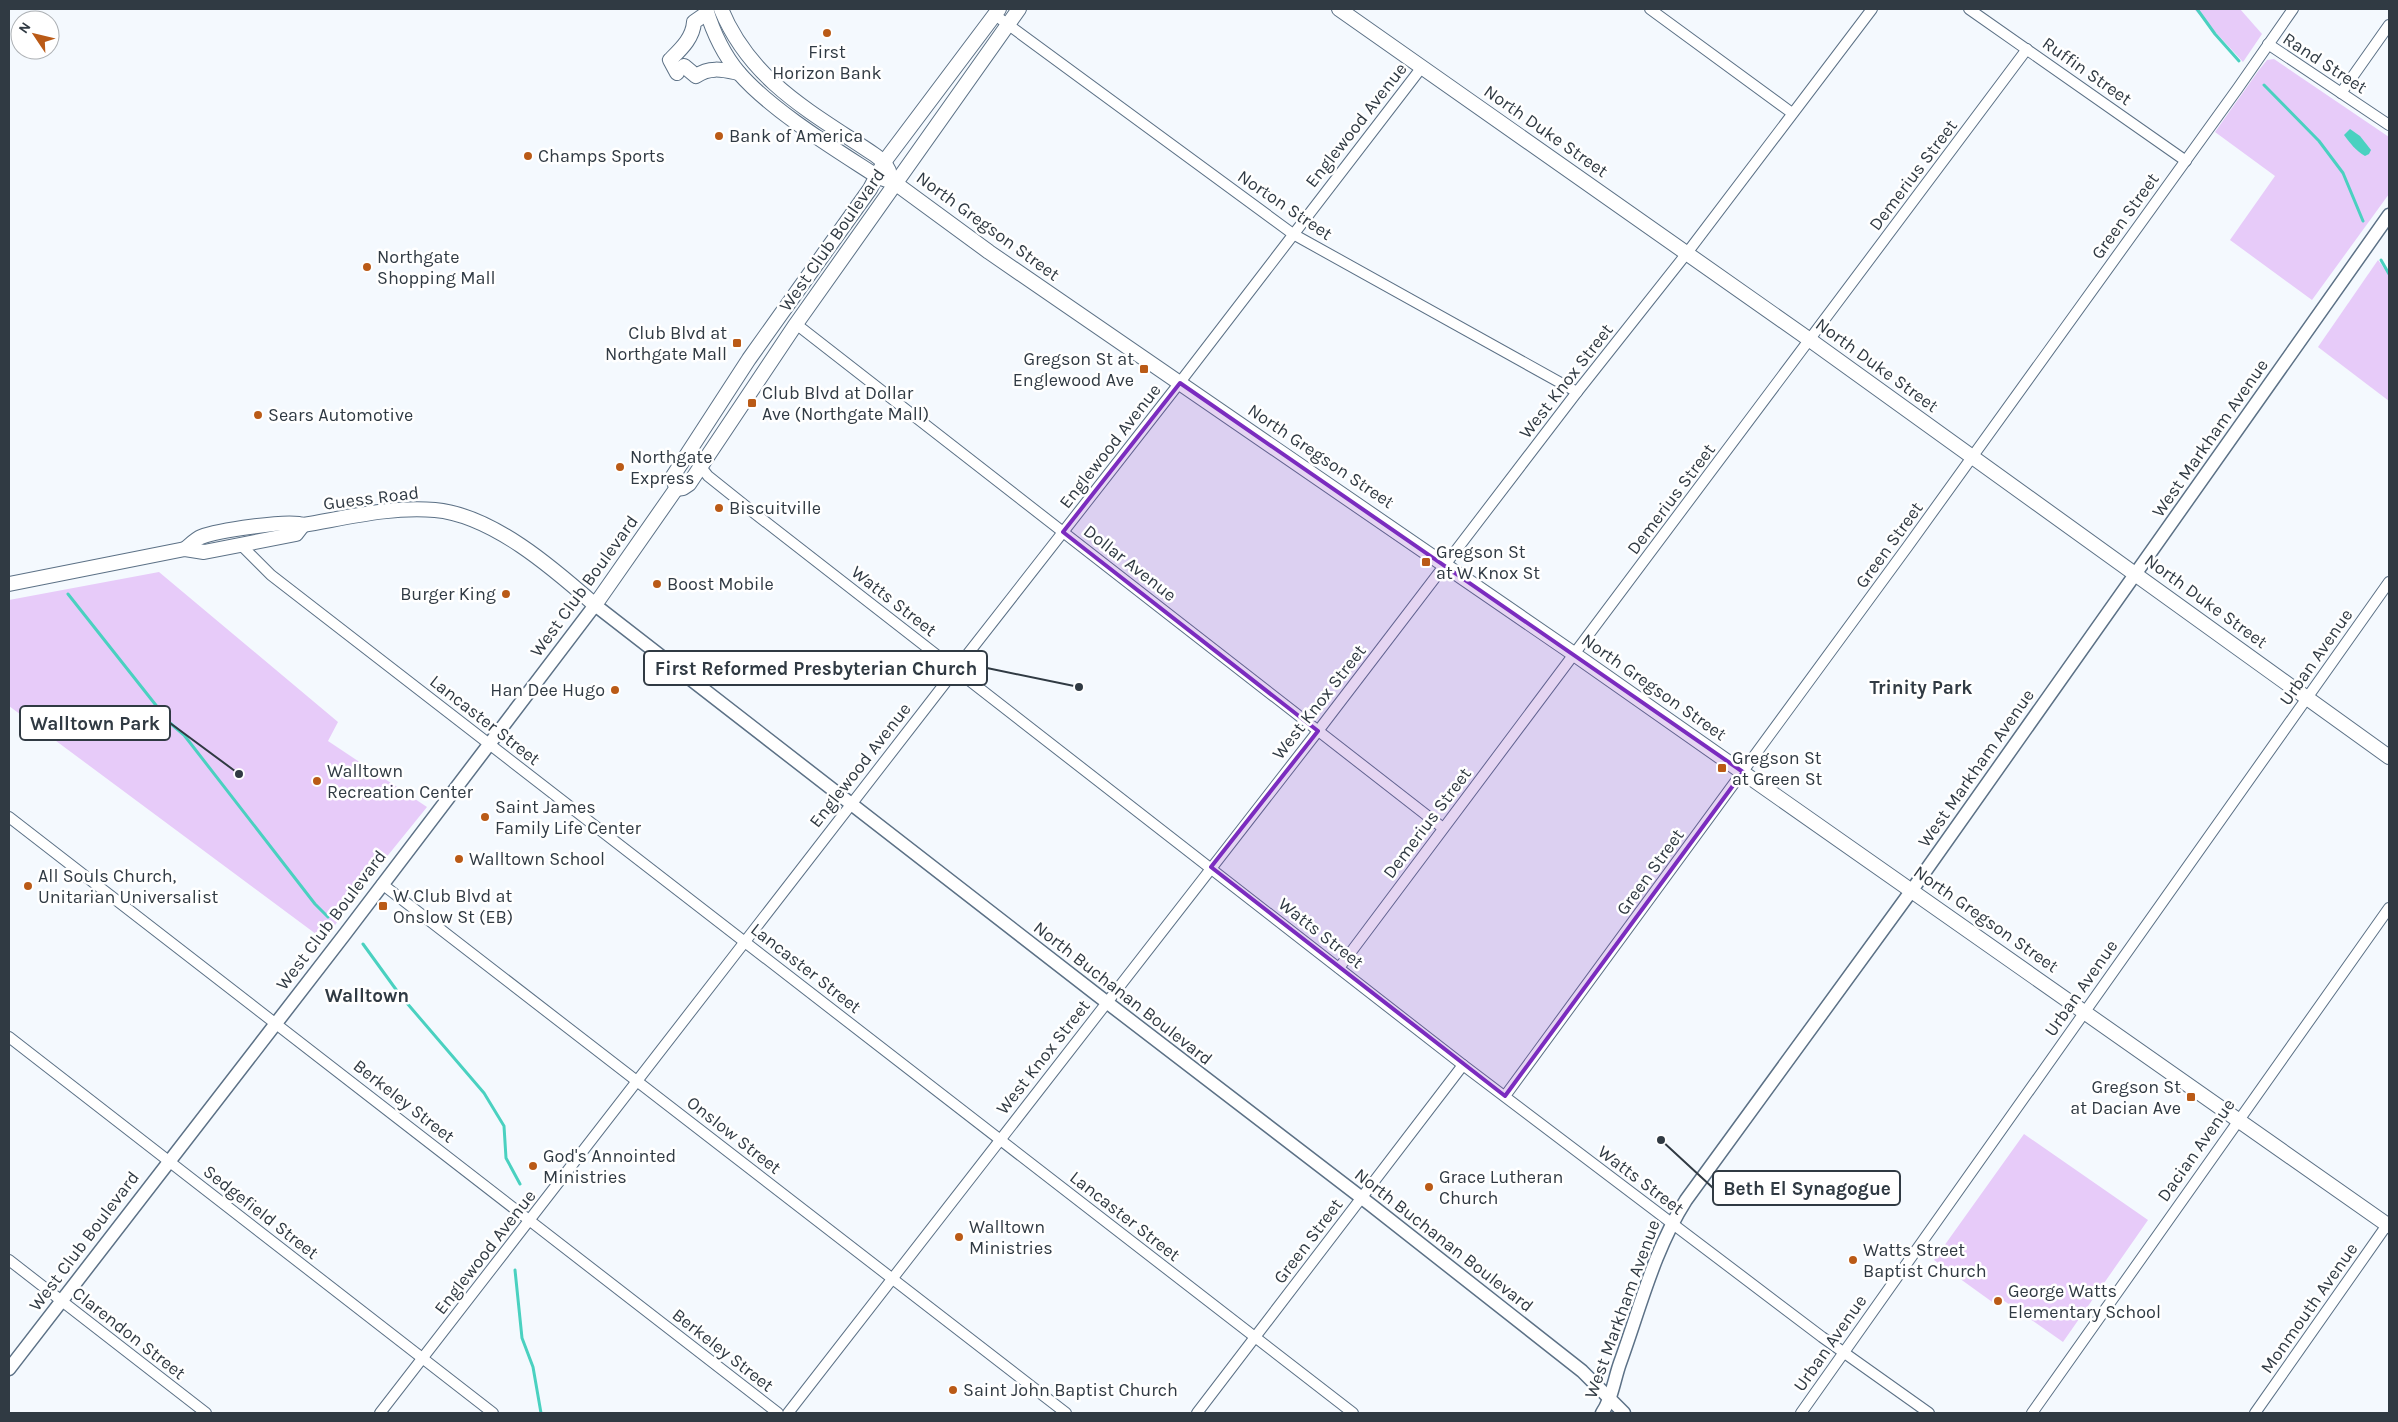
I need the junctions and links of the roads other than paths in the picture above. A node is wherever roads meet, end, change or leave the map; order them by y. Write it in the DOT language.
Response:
graph roads {
  1 [pos="722,9"];
  2 [pos="1019,9"];
  3 [pos="1338,9"];
  4 [pos="1650,9"];
  5 [pos="1872,9"];
  6 [pos="1969,9"];
  7 [pos="2292,9"];
  8 [pos="706,11"];
  9 [pos="997,12"];
  10 [pos="1008,24"];
  11 [pos="2389,25"];
  12 [pos="2268,44"];
  13 [pos="2028,49"];
  14 [pos="1422,67"];
  15 [pos="739,73"];
  16 [pos="2341,93"];
  17 [pos="1792,113"];
  18 [pos="2389,125"];
  19 [pos="2186,161"];
  20 [pos="884,162"];
  21 [pos="878,177"];
  22 [pos="895,183"];
  23 [pos="2389,215"];
  24 [pos="1293,234"];
  25 [pos="1687,254"];
  26 [pos="796,324"];
  27 [pos="1810,340"];
  28 [pos="1180,383"];
  29 [pos="1577,392"];
  30 [pos="708,421"];
  31 [pos="1972,458"];
  32 [pos="701,467"];
  33 [pos="676,489"];
  34 [pos="303,526"];
  35 [pos="1063,532"];
  36 [pos="241,545"];
  37 [pos="185,549"];
  38 [pos="1445,564"];
  39 [pos="2134,575"];
  40 [pos="2389,582"];
  41 [pos="9,584"];
  42 [pos="595,606"];
  43 [pos="1574,654"];
  44 [pos="956,669"];
  45 [pos="2307,697"];
  46 [pos="1318,731"];
  47 [pos="490,745"];
  48 [pos="2389,758"];
  49 [pos="1744,772"];
  50 [pos="851,804"];
  51 [pos="9,817"];
  52 [pos="1443,828"];
  53 [pos="1211,867"];
  54 [pos="382,884"];
  55 [pos="1912,890"];
  56 [pos="2389,908"];
  57 [pos="744,941"];
  58 [pos="1339,968"];
  59 [pos="1106,1002"];
  60 [pos="2085,1012"];
  61 [pos="277,1022"];
  62 [pos="9,1037"];
  63 [pos="1463,1065"];
  64 [pos="638,1080"];
  65 [pos="1505,1096"];
  66 [pos="2238,1119"];
  67 [pos="999,1140"];
  68 [pos="168,1161"];
  69 [pos="1362,1198"];
  70 [pos="530,1221"];
  71 [pos="1671,1223"];
  72 [pos="2389,1224"];
  73 [pos="9,1260"];
  74 [pos="892,1278"];
  75 [pos="62,1302"];
  76 [pos="1256,1337"];
  77 [pos="1842,1352"];
  78 [pos="422,1359"];
  79 [pos="9,1369"];
  80 [pos="1610,1400"];
  81 [pos="206,1413"];
  82 [pos="380,1413"];
  83 [pos="493,1413"];
  84 [pos="778,1413"];
  85 [pos="788,1413"];
  86 [pos="1066,1413"];
  87 [pos="1197,1413"];
  88 [pos="1353,1413"];
  89 [pos="1602,1413"];
  90 [pos="1624,1413"];
  91 [pos="1801,1413"];
  92 [pos="1929,1413"];
  93 [pos="2032,1413"];
  94 [pos="2255,1413"];
  1 -- 20 [label="main road, North Gregson Street"];
  2 -- 10 [label="main road, West Club Boulevard"];
  3 -- 14 [label="main road, North Duke Street"];
  4 -- 17 [label="street"];
  5 -- 17 [label="street, West Knox Street"];
  6 -- 13 [label="street, Ruffin Street"];
  7 -- 12 [label="street, Green Street"];
  8 -- 15 [label="main road, North Gregson Street"];
  8 -- 15 [label="main road"];
  9 -- 10 [label="street, Norton Street"];
  9 -- 20 [label="main road, West Club Boulevard"];
  10 -- 22 [label="main road, West Club Boulevard"];
  10 -- 24 [label="street, Norton Street"];
  11 -- 16 [label="street"];
  12 -- 16 [label="street, Rand Street"];
  12 -- 19 [label="street, Green Street"];
  13 -- 19 [label="street, Ruffin Street"];
  13 -- 27 [label="street, Demerius Street"];
  14 -- 24 [label="street, Englewood Avenue"];
  14 -- 25 [label="main road, North Duke Street"];
  15 -- 21 [label="main road, North Gregson Street"];
  16 -- 18 [label="street, Rand Street"];
  17 -- 25 [label="street, West Knox Street"];
  19 -- 31 [label="street, Green Street"];
  20 -- 21 [label="main road, West Club Boulevard"];
  20 -- 22 [label="main road, North Gregson Street"];
  21 -- 22 [label="main road, North Gregson Street"];
  21 -- 30 [label="main road, West Club Boulevard"];
  22 -- 26 [label="main road, West Club Boulevard"];
  22 -- 28 [label="main road, North Gregson Street"];
  23 -- 39 [label="street, West Markham Avenue"];
  24 -- 28 [label="street, Englewood Avenue"];
  24 -- 29 [label="street, Norton Street"];
  25 -- 27 [label="main road, North Duke Street"];
  25 -- 29 [label="street, West Knox Street"];
  26 -- 32 [label="main road, West Club Boulevard"];
  26 -- 35 [label="street, Dollar Avenue"];
  27 -- 31 [label="main road, North Duke Street"];
  27 -- 43 [label="street, Demerius Street"];
  28 -- 35 [label="street, Englewood Avenue"];
  28 -- 38 [label="main road, North Gregson Street"];
  29 -- 38 [label="street, West Knox Street"];
  30 -- 32 [label="main road"];
  30 -- 33 [label="main road, West Club Boulevard"];
  31 -- 39 [label="main road, North Duke Street"];
  31 -- 49 [label="street, Green Street"];
  32 -- 33 [label="main road, West Club Boulevard"];
  32 -- 44 [label="street, Watts Street"];
  33 -- 42 [label="main road, West Club Boulevard"];
  34 -- 36 [label="main road, Guess Road"];
  34 -- 37 [label="main road, Guess Road"];
  34 -- 42 [label="main road, Guess Road"];
  35 -- 44 [label="street, Englewood Avenue"];
  35 -- 46 [label="street, Dollar Avenue"];
  36 -- 37 [label="main road, Guess Road"];
  36 -- 47 [label="street, Lancaster Street"];
  37 -- 41 [label="main road, Guess Road"];
  38 -- 43 [label="main road, North Gregson Street"];
  38 -- 46 [label="street, West Knox Street"];
  39 -- 45 [label="main road, North Duke Street"];
  39 -- 55 [label="street, West Markham Avenue"];
  40 -- 45 [label="street, Urban Avenue"];
  42 -- 47 [label="street, West Club Boulevard"];
  42 -- 50 [label="street, North Buchanan Boulevard"];
  43 -- 49 [label="main road, North Gregson Street"];
  43 -- 52 [label="street, Demerius Street"];
  44 -- 50 [label="street, Englewood Avenue"];
  44 -- 53 [label="street, Watts Street"];
  45 -- 48 [label="main road, North Duke Street"];
  45 -- 60 [label="street, Urban Avenue"];
  46 -- 52 [label="street, Dollar Avenue"];
  46 -- 53 [label="street, West Knox Street"];
  47 -- 54 [label="street, West Club Boulevard"];
  47 -- 57 [label="street, Lancaster Street"];
  49 -- 55 [label="main road, North Gregson Street"];
  49 -- 65 [label="street, Green Street"];
  50 -- 57 [label="street, Englewood Avenue"];
  50 -- 59 [label="street, North Buchanan Boulevard"];
  51 -- 61 [label="street, Berkeley Street"];
  52 -- 58 [label="street, Demerius Street"];
  53 -- 58 [label="street, Watts Street"];
  53 -- 59 [label="street, West Knox Street"];
  54 -- 61 [label="street, West Club Boulevard"];
  54 -- 64 [label="street, Onslow Street"];
  55 -- 60 [label="main road, North Gregson Street"];
  55 -- 71 [label="street, West Markham Avenue"];
  56 -- 66 [label="street, Dacian Avenue"];
  57 -- 64 [label="street, Englewood Avenue"];
  57 -- 67 [label="street, Lancaster Street"];
  58 -- 63 [label="street, Watts Street"];
  59 -- 67 [label="street, West Knox Street"];
  59 -- 69 [label="street, North Buchanan Boulevard"];
  60 -- 66 [label="main road, North Gregson Street"];
  60 -- 77 [label="street, Urban Avenue"];
  61 -- 68 [label="street, West Club Boulevard"];
  61 -- 70 [label="street, Berkeley Street"];
  62 -- 68 [label="street, Sedgefield Street"];
  63 -- 65 [label="street, Watts Street"];
  63 -- 69 [label="street, Green Street"];
  64 -- 70 [label="street, Englewood Avenue"];
  64 -- 74 [label="street, Onslow Street"];
  65 -- 71 [label="street, Watts Street"];
  66 -- 72 [label="main road, North Gregson Street"];
  66 -- 93 [label="street, Dacian Avenue"];
  67 -- 74 [label="street, West Knox Street"];
  67 -- 76 [label="street, Lancaster Street"];
  68 -- 75 [label="street, West Club Boulevard"];
  68 -- 78 [label="street, Sedgefield Street"];
  69 -- 76 [label="street, Green Street"];
  69 -- 80 [label="street, North Buchanan Boulevard"];
  70 -- 78 [label="street, Englewood Avenue"];
  70 -- 84 [label="street, Berkeley Street"];
  71 -- 77 [label="street, Watts Street"];
  71 -- 80 [label="street, West Markham Avenue"];
  72 -- 94 [label="street, Monmouth Avenue"];
  73 -- 75 [label="street, Clarendon Street"];
  74 -- 85 [label="street, West Knox Street"];
  74 -- 86 [label="street, Onslow Street"];
  75 -- 79 [label="street, West Club Boulevard"];
  75 -- 81 [label="street, Clarendon Street"];
  76 -- 87 [label="street, Green Street"];
  76 -- 88 [label="street, Lancaster Street"];
  77 -- 91 [label="street, Urban Avenue"];
  77 -- 92 [label="street, Watts Street"];
  78 -- 82 [label="street, Englewood Avenue"];
  78 -- 83 [label="street, Sedgefield Street"];
  80 -- 89 [label="street, West Markham Avenue"];
  80 -- 90 [label="street, North Buchanan Boulevard"];
}
